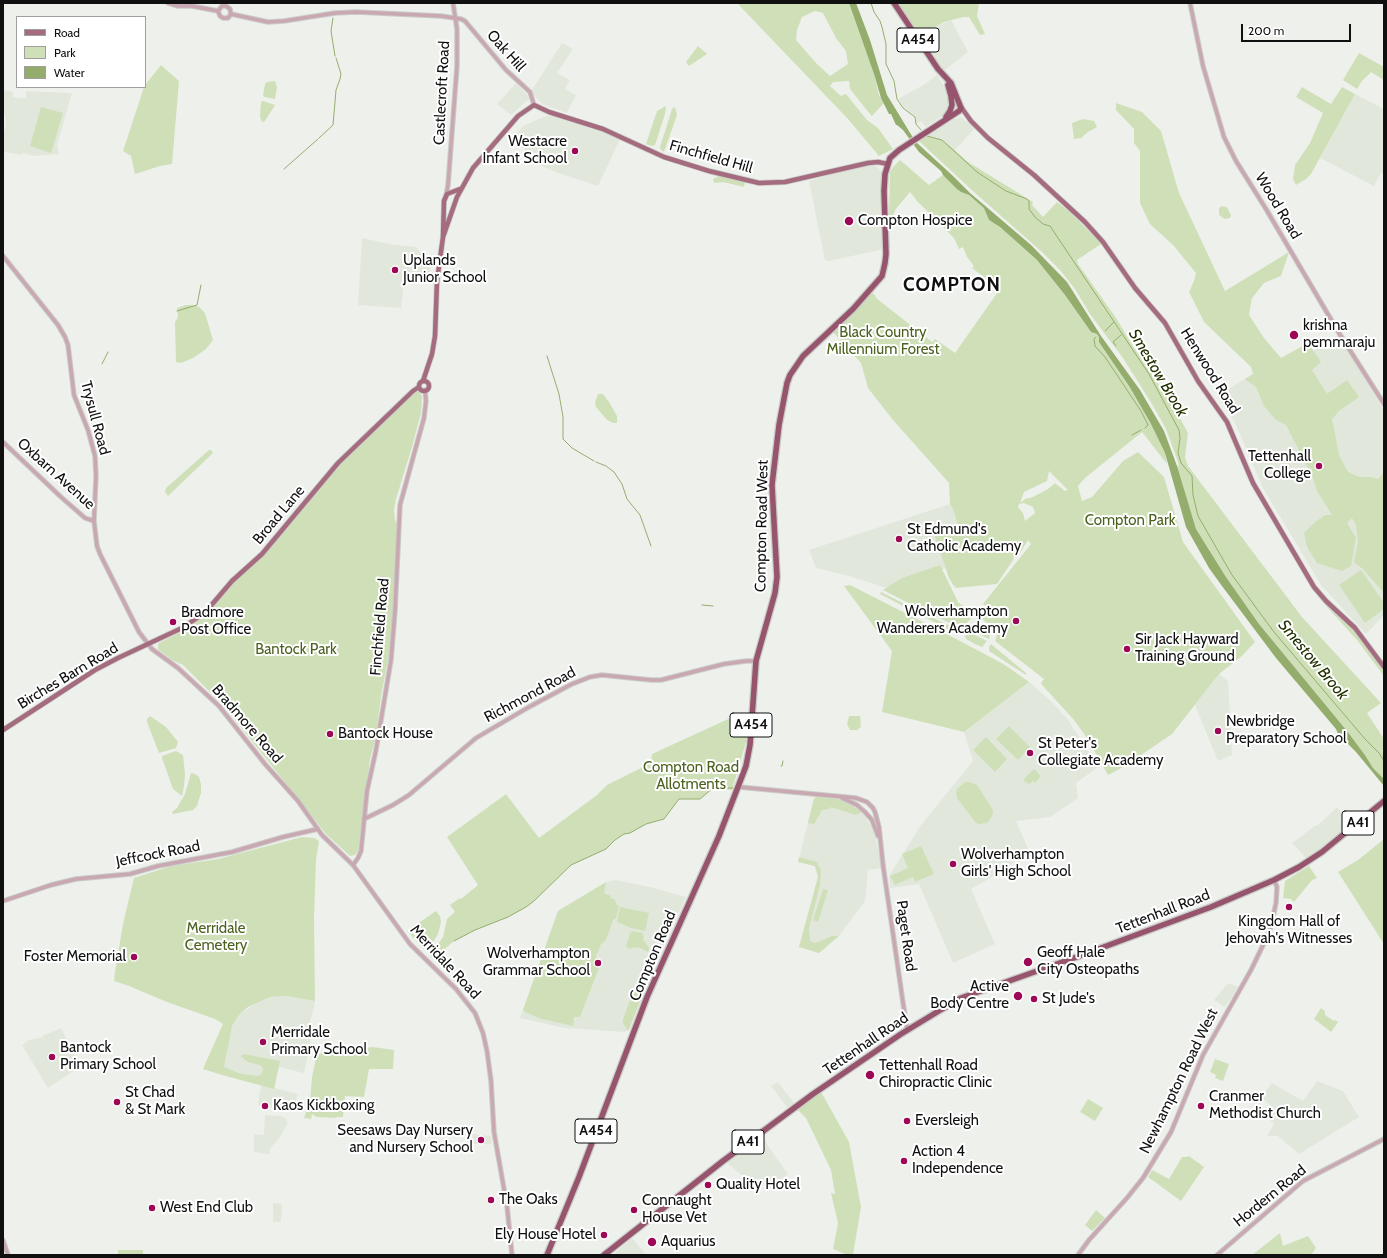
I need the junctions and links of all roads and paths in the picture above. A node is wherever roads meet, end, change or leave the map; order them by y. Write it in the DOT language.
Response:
graph roads {
  1 [pos="168,3"];
  2 [pos="185,3"];
  3 [pos="453,3"];
  4 [pos="894,3"];
  5 [pos="1190,3"];
  6 [pos="192,6"];
  7 [pos="218,11"];
  8 [pos="231,14"];
  9 [pos="455,19"];
  10 [pos="943,76"];
  11 [pos="534,105"];
  12 [pos="960,105"];
  13 [pos="954,108"];
  14 [pos="971,121"];
  15 [pos="888,164"];
  16 [pos="448,185"];
  17 [pos="454,194"];
  18 [pos="445,197"];
  19 [pos="444,208"];
  20 [pos="453,208"];
  21 [pos="443,237"];
  22 [pos="3,256"];
  23 [pos="423,381"];
  24 [pos="419,387"];
  25 [pos="425,390"];
  26 [pos="1384,404"];
  27 [pos="3,442"];
  28 [pos="94,522"];
  29 [pos="148,644"];
  30 [pos="756,661"];
  31 [pos="1384,667"];
  32 [pos="3,730"];
  33 [pos="739,787"];
  34 [pos="839,797"];
  35 [pos="1384,801"];
  36 [pos="364,819"];
  37 [pos="318,830"];
  38 [pos="881,845"];
  39 [pos="353,865"];
  40 [pos="1274,880"];
  41 [pos="3,901"];
  42 [pos="908,1030"];
  43 [pos="1384,1139"];
  44 [pos="3,1240"];
  45 [pos="8,1255"];
  46 [pos="512,1255"];
  47 [pos="547,1255"];
  48 [pos="604,1255"];
  49 [pos="1078,1255"];
  50 [pos="1217,1255"];
  1 -- 6 [label="street"];
  2 -- 6 [label="street"];
  3 -- 9 [label="street, Castlecroft Road"];
  4 -- 10 [label="highway, A454"];
  5 -- 26 [label="street, Wood Road"];
  6 -- 7 [label="street"];
  7 -- 8 [label="street"];
  7 -- 8 [label="street"];
  8 -- 9 [label="street"];
  9 -- 11 [label="street, Oak Hill"];
  9 -- 16 [label="street, Castlecroft Road"];
  10 -- 12 [label="highway, A454"];
  10 -- 13 [label="highway, A454"];
  11 -- 15 [label="main road, Finchfield Hill"];
  11 -- 17 [label="main road"];
  12 -- 13 [label="highway"];
  12 -- 14 [label="main road, Henwood Road"];
  13 -- 14 [label="main road, Henwood Road"];
  13 -- 15 [label="highway"];
  14 -- 31 [label="main road, Henwood Road"];
  15 -- 30 [label="highway, Compton Road West / A454"];
  16 -- 17 [label="street"];
  16 -- 18 [label="street, Castlecroft Road"];
  17 -- 18 [label="main road"];
  17 -- 20 [label="main road"];
  18 -- 19 [label="main road"];
  19 -- 20 [label="main road"];
  19 -- 21 [label="main road"];
  20 -- 21 [label="main road"];
  21 -- 23 [label="main road"];
  22 -- 28 [label="street, Trysull Road"];
  23 -- 24 [label="main road"];
  23 -- 25 [label="main road"];
  24 -- 25 [label="main road"];
  24 -- 29 [label="main road, Broad Lane"];
  25 -- 36 [label="street, Finchfield Road"];
  27 -- 28 [label="street, Oxbarn Avenue"];
  28 -- 29 [label="street, Trysull Road"];
  29 -- 32 [label="main road, Birches Barn Road"];
  29 -- 37 [label="street, Bradmore Road"];
  30 -- 33 [label="highway, Compton Road / A454"];
  30 -- 36 [label="street, Richmond Road"];
  33 -- 34 [label="street, Paget Road"];
  33 -- 47 [label="highway, Compton Road / A454"];
  34 -- 38 [label="street, Paget Road"];
  34 -- 38 [label="street, Paget Road"];
  35 -- 40 [label="highway, Tettenhall Road / A41"];
  36 -- 39 [label="street, Finchfield Road"];
  37 -- 39 [label="street, Merridale Road"];
  37 -- 41 [label="street, Jeffcock Road"];
  38 -- 42 [label="street, Paget Road"];
  39 -- 46 [label="street, Merridale Road"];
  40 -- 42 [label="highway, Tettenhall Road / A41"];
  40 -- 49 [label="street, Newhampton Road West"];
  42 -- 48 [label="highway, Tettenhall Road / A41"];
  43 -- 50 [label="street, Hordern Road"];
  44 -- 45 [label="street"];
}
